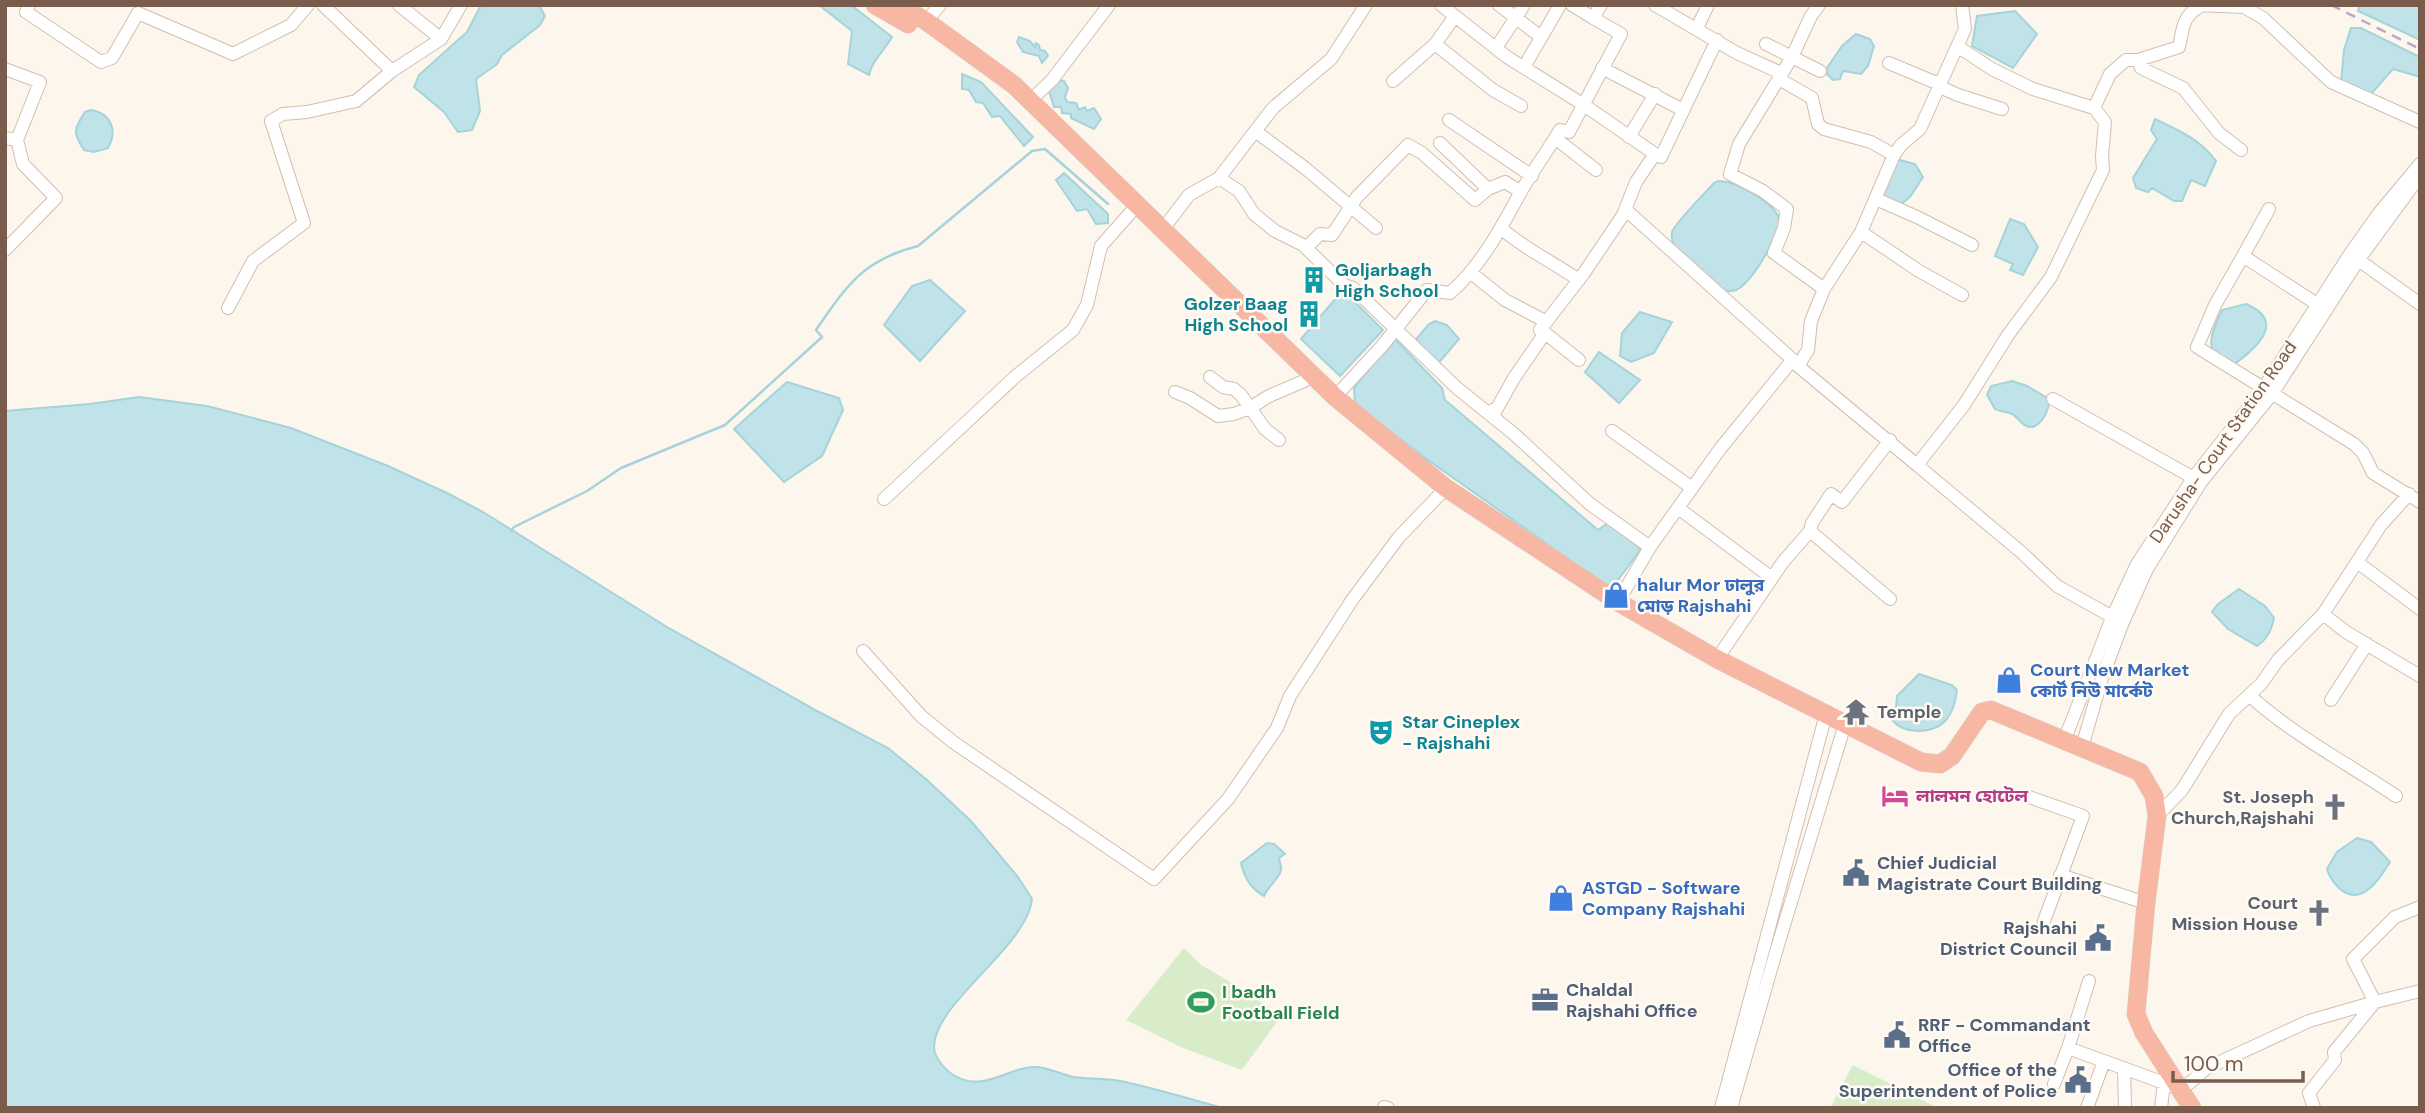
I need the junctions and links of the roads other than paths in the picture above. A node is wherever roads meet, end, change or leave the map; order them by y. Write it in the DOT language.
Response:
graph roads {
  1 [pos="29,5"];
  2 [pos="308,5"];
  3 [pos="323,5"];
  4 [pos="399,5"];
  5 [pos="461,5"];
  6 [pos="874,5"];
  7 [pos="897,5"];
  8 [pos="940,5"];
  9 [pos="1109,5"];
  10 [pos="1366,5"];
  11 [pos="1441,5"];
  12 [pos="1499,5"];
  13 [pos="1524,5"];
  14 [pos="1560,5"];
  15 [pos="1572,5"];
  16 [pos="1601,5"];
  17 [pos="1655,5"];
  18 [pos="1708,5"];
  19 [pos="1819,5"];
  20 [pos="1961,6"];
  21 [pos="2198,6"];
  22 [pos="1455,16"];
  23 [pos="1517,18"];
  24 [pos="1593,18"];
  25 [pos="926,21"];
  26 [pos="1697,28"];
  27 [pos="1541,37"];
  28 [pos="441,40"];
  29 [pos="1717,40"];
  30 [pos="1435,44"];
  31 [pos="1766,44"];
  32 [pos="1957,46"];
  33 [pos="1496,48"];
  34 [pos="1792,57"];
  35 [pos="2138,60"];
  36 [pos="1889,63"];
  37 [pos="1524,67"];
  38 [pos="1602,68"];
  39 [pos="5,69"];
  40 [pos="392,71"];
  41 [pos="1820,71"];
  42 [pos="1780,76"];
  43 [pos="1393,81"];
  44 [pos="1939,85"];
  45 [pos="1655,94"];
  46 [pos="1031,100"];
  47 [pos="1584,105"];
  48 [pos="1521,106"];
  49 [pos="2002,108"];
  50 [pos="2094,108"];
  51 [pos="1683,110"];
  52 [pos="1450,120"];
  53 [pos="2420,122"];
  54 [pos="1255,131"];
  55 [pos="1629,137"];
  56 [pos="1555,138"];
  57 [pos="11,139"];
  58 [pos="1440,143"];
  59 [pos="2241,150"];
  60 [pos="1655,155"];
  61 [pos="1894,155"];
  62 [pos="2420,163"];
  63 [pos="1596,170"];
  64 [pos="1532,176"];
  65 [pos="2420,176"];
  66 [pos="1219,178"];
  67 [pos="1488,188"];
  68 [pos="1521,192"];
  69 [pos="1876,199"];
  70 [pos="1351,207"];
  71 [pos="2269,209"];
  72 [pos="1132,211"];
  73 [pos="1626,211"];
  74 [pos="1376,228"];
  75 [pos="1163,229"];
  76 [pos="1502,229"];
  77 [pos="1861,232"];
  78 [pos="1972,245"];
  79 [pos="1306,248"];
  80 [pos="5,250"];
  81 [pos="2243,256"];
  82 [pos="2354,256"];
  83 [pos="1470,272"];
  84 [pos="1579,280"];
  85 [pos="1824,289"];
  86 [pos="1962,295"];
  87 [pos="2420,304"];
  88 [pos="2321,307"];
  89 [pos="228,308"];
  90 [pos="1545,327"];
  91 [pos="1394,329"];
  92 [pos="1579,360"];
  93 [pos="1795,363"];
  94 [pos="1210,377"];
  95 [pos="1304,381"];
  96 [pos="2268,391"];
  97 [pos="1175,392"];
  98 [pos="1335,397"];
  99 [pos="2053,399"];
  100 [pos="1250,408"];
  101 [pos="1488,413"];
  102 [pos="1612,431"];
  103 [pos="1279,440"];
  104 [pos="1890,440"];
  105 [pos="1917,465"];
  106 [pos="2197,480"];
  107 [pos="1692,488"];
  108 [pos="1442,491"];
  109 [pos="2415,498"];
  110 [pos="884,499"];
  111 [pos="1678,508"];
  112 [pos="1810,531"];
  113 [pos="1650,547"];
  114 [pos="2357,562"];
  115 [pos="1772,578"];
  116 [pos="1890,599"];
  117 [pos="1618,602"];
  118 [pos="2420,609"];
  119 [pos="2323,614"];
  120 [pos="2117,620"];
  121 [pos="2367,644"];
  122 [pos="863,651"];
  123 [pos="1717,659"];
  124 [pos="2420,676"];
  125 [pos="2249,695"];
  126 [pos="2331,700"];
  127 [pos="1825,718"];
  128 [pos="1844,727"];
  129 [pos="2064,741"];
  130 [pos="2082,747"];
  131 [pos="2396,796"];
  132 [pos="2029,797"];
  133 [pos="2157,816"];
  134 [pos="2060,875"];
  135 [pos="2146,903"];
  136 [pos="2420,906"];
  137 [pos="2044,921"];
  138 [pos="2089,981"];
  139 [pos="2420,991"];
  140 [pos="2375,1002"];
  141 [pos="2068,1048"];
  142 [pos="2104,1061"];
  143 [pos="2124,1068"];
  144 [pos="2054,1084"];
  145 [pos="2176,1086"];
  146 [pos="1721,1108"];
  147 [pos="1731,1108"];
  148 [pos="2087,1108"];
  149 [pos="2125,1108"];
  150 [pos="2161,1108"];
  151 [pos="2192,1108"];
  152 [pos="2204,1108"];
  153 [pos="2314,1108"];
  1 -- 2 [label="street"];
  3 -- 40 [label="street"];
  4 -- 28 [label="street"];
  5 -- 28 [label="street"];
  6 -- 72 [label="highway"];
  7 -- 25 [label="highway"];
  8 -- 25 [label="street"];
  9 -- 46 [label="street"];
  10 -- 54 [label="street"];
  11 -- 22 [label="street"];
  12 -- 23 [label="street"];
  13 -- 23 [label="street"];
  14 -- 27 [label="street"];
  15 -- 24 [label="street"];
  16 -- 24 [label="street"];
  17 -- 26 [label="street"];
  18 -- 26 [label="street"];
  19 -- 34 [label="street"];
  20 -- 32 [label="street"];
  21 -- 35 [label="street"];
  21 -- 53 [label="street"];
  22 -- 30 [label="street"];
  22 -- 33 [label="street"];
  23 -- 27 [label="street"];
  23 -- 33 [label="street"];
  24 -- 38 [label="street"];
  25 -- 46 [label="highway"];
  26 -- 29 [label="street"];
  27 -- 37 [label="street"];
  28 -- 40 [label="street"];
  29 -- 42 [label="street"];
  29 -- 51 [label="street"];
  30 -- 43 [label="street"];
  30 -- 48 [label="street"];
  31 -- 34 [label="street"];
  32 -- 44 [label="street"];
  32 -- 50 [label="street"];
  33 -- 37 [label="street"];
  34 -- 41 [label="street"];
  34 -- 42 [label="street"];
  35 -- 50 [label="street"];
  35 -- 59 [label="street"];
  36 -- 44 [label="street"];
  37 -- 47 [label="street"];
  38 -- 45 [label="street"];
  38 -- 47 [label="street"];
  39 -- 57 [label="street"];
  40 -- 89 [label="street"];
  42 -- 61 [label="street"];
  42 -- 85 [label="street"];
  44 -- 49 [label="street"];
  44 -- 61 [label="street"];
  45 -- 51 [label="street"];
  45 -- 55 [label="street"];
  46 -- 75 [label="highway"];
  47 -- 55 [label="street"];
  47 -- 56 [label="street"];
  50 -- 105 [label="street"];
  51 -- 60 [label="street"];
  52 -- 64 [label="street"];
  54 -- 66 [label="street"];
  54 -- 70 [label="street"];
  55 -- 60 [label="street"];
  56 -- 63 [label="street"];
  56 -- 64 [label="street"];
  57 -- 80 [label="street"];
  58 -- 67 [label="street"];
  60 -- 73 [label="street"];
  61 -- 69 [label="street"];
  62 -- 82 [label="street, Darusha- Court Station Road"];
  64 -- 68 [label="street"];
  65 -- 82 [label="street, Darusha- Court Station Road"];
  66 -- 75 [label="street"];
  66 -- 79 [label="street"];
  67 -- 68 [label="street"];
  67 -- 70 [label="street"];
  68 -- 76 [label="street"];
  69 -- 77 [label="street"];
  69 -- 78 [label="street"];
  70 -- 74 [label="street"];
  70 -- 79 [label="street"];
  71 -- 81 [label="street"];
  72 -- 95 [label="highway"];
  72 -- 110 [label="street"];
  73 -- 84 [label="street"];
  73 -- 93 [label="street"];
  75 -- 98 [label="highway"];
  76 -- 83 [label="street"];
  76 -- 84 [label="street"];
  77 -- 85 [label="street"];
  77 -- 86 [label="street"];
  79 -- 91 [label="street"];
  81 -- 88 [label="street"];
  81 -- 96 [label="street"];
  82 -- 87 [label="street"];
  82 -- 88 [label="street, Darusha- Court Station Road"];
  83 -- 90 [label="street"];
  83 -- 91 [label="street"];
  84 -- 90 [label="street"];
  85 -- 93 [label="street"];
  88 -- 96 [label="street, Darusha- Court Station Road"];
  90 -- 92 [label="street"];
  90 -- 101 [label="street"];
  91 -- 98 [label="street"];
  91 -- 101 [label="street"];
  93 -- 104 [label="street"];
  93 -- 107 [label="street"];
  94 -- 100 [label="street"];
  95 -- 100 [label="street"];
  95 -- 108 [label="highway"];
  96 -- 106 [label="street, Darusha- Court Station Road"];
  96 -- 109 [label="street"];
  97 -- 100 [label="street"];
  98 -- 108 [label="highway"];
  99 -- 106 [label="street"];
  100 -- 103 [label="street"];
  101 -- 113 [label="street"];
  102 -- 107 [label="street"];
  104 -- 105 [label="street"];
  104 -- 112 [label="street"];
  105 -- 120 [label="street"];
  106 -- 120 [label="street, Darusha- Court Station Road"];
  107 -- 111 [label="street"];
  108 -- 117 [label="highway"];
  108 -- 122 [label="street"];
  108 -- 127 [label="highway"];
  109 -- 114 [label="street"];
  111 -- 113 [label="street"];
  111 -- 115 [label="street"];
  112 -- 115 [label="street"];
  112 -- 116 [label="street"];
  113 -- 117 [label="street"];
  114 -- 118 [label="street"];
  114 -- 119 [label="street"];
  115 -- 123 [label="street"];
  117 -- 123 [label="highway"];
  119 -- 121 [label="street"];
  119 -- 125 [label="street"];
  120 -- 129 [label="street, Darusha- Court Station Road"];
  120 -- 130 [label="street, Darusha- Court Station Road"];
  121 -- 124 [label="street"];
  121 -- 126 [label="street"];
  123 -- 127 [label="highway"];
  125 -- 131 [label="street"];
  125 -- 133 [label="street"];
  127 -- 128 [label="highway"];
  127 -- 146 [label="street"];
  128 -- 129 [label="highway"];
  128 -- 147 [label="street"];
  129 -- 130 [label="highway"];
  130 -- 133 [label="highway"];
  132 -- 134 [label="street"];
  133 -- 135 [label="highway"];
  134 -- 135 [label="street"];
  134 -- 137 [label="street"];
  135 -- 145 [label="highway"];
  136 -- 140 [label="street"];
  138 -- 141 [label="street"];
  139 -- 140 [label="street"];
  140 -- 145 [label="street"];
  140 -- 153 [label="street"];
  141 -- 142 [label="street"];
  141 -- 144 [label="street"];
  142 -- 143 [label="street"];
  142 -- 148 [label="street"];
  143 -- 145 [label="street"];
  143 -- 149 [label="street"];
  145 -- 150 [label="street"];
  145 -- 151 [label="highway"];
  145 -- 152 [label="highway"];
}
